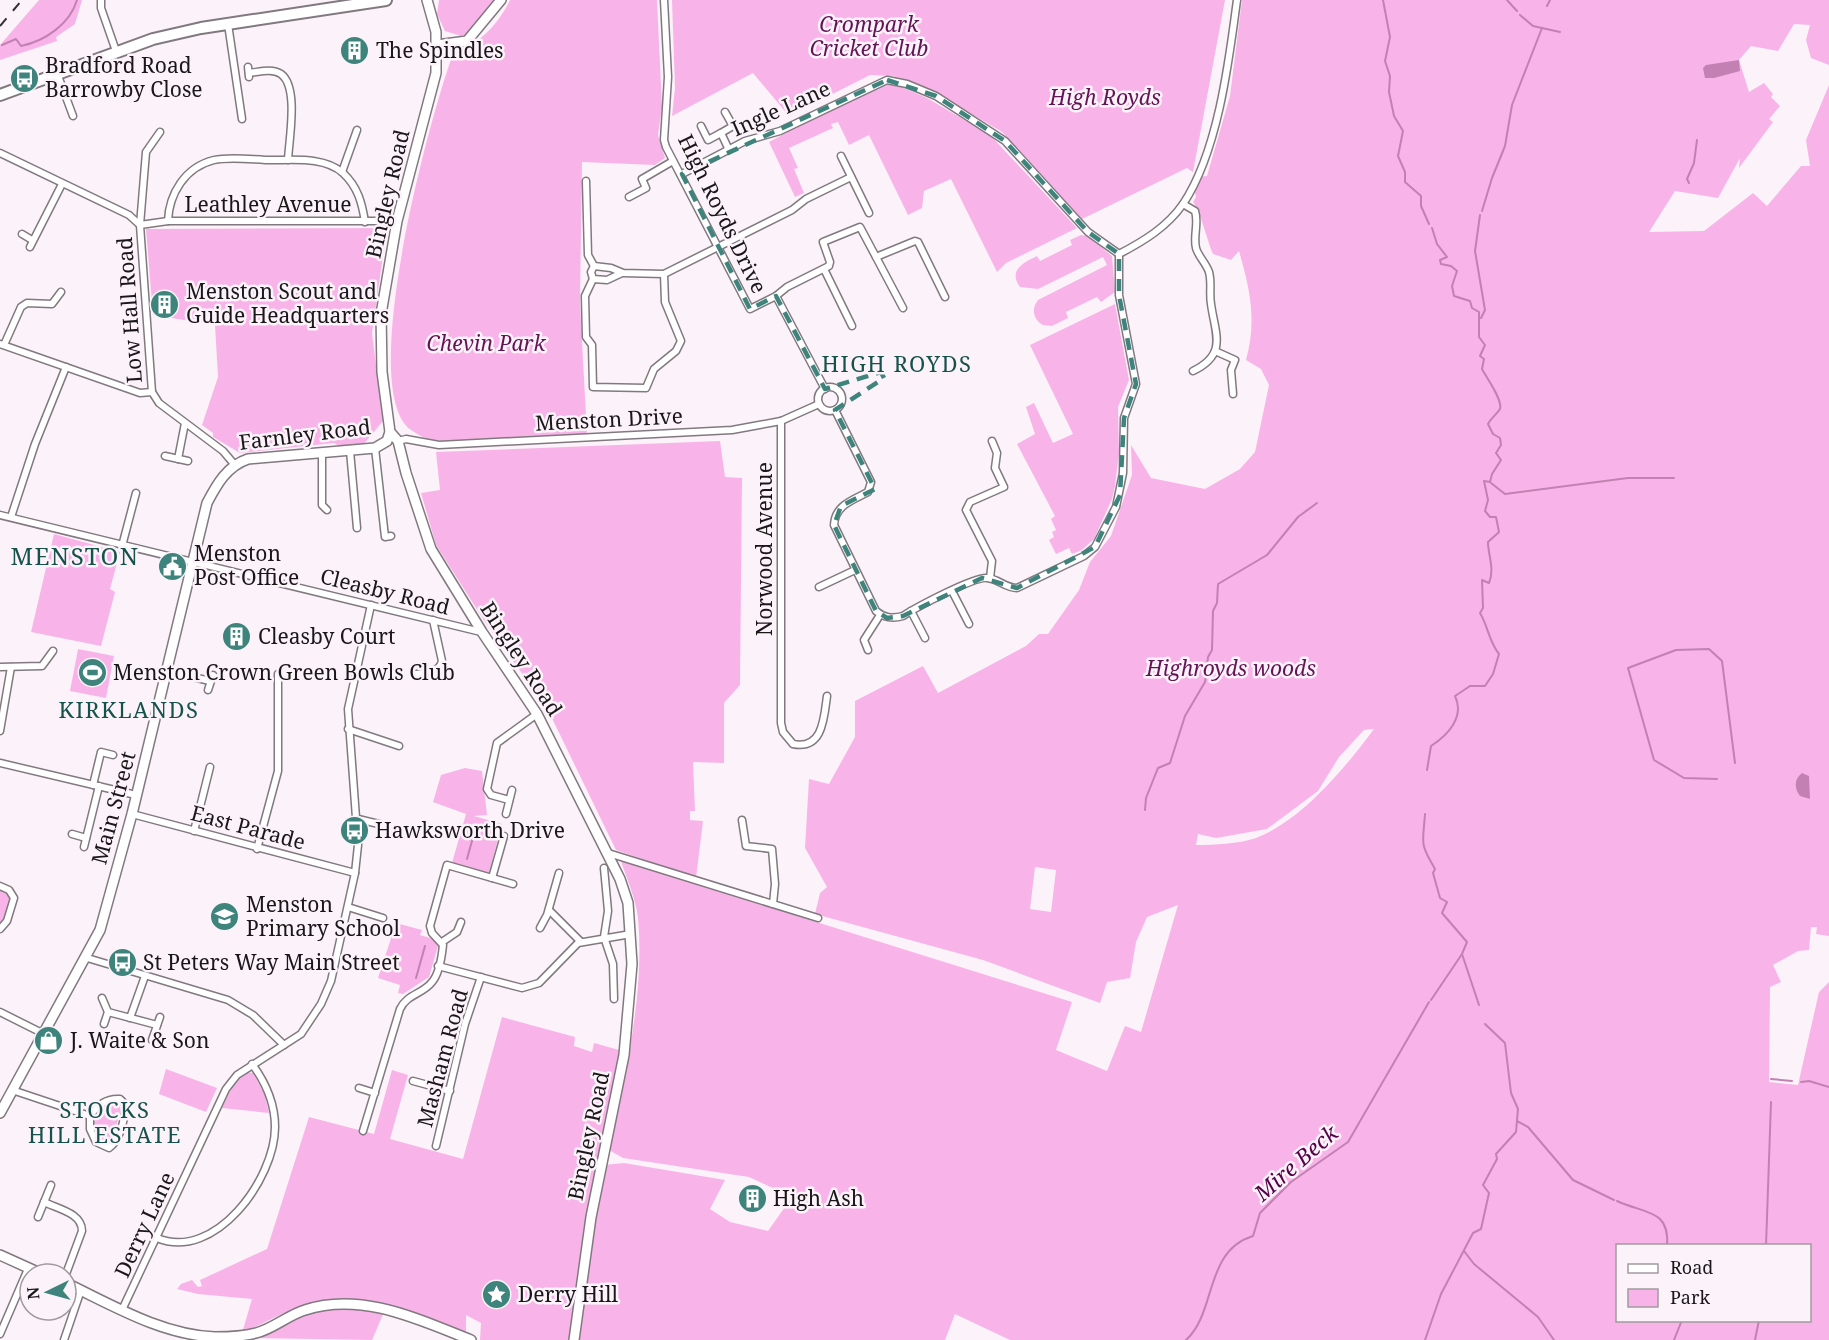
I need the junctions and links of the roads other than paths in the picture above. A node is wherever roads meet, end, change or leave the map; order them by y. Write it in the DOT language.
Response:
graph roads {
  1 [pos="101,0"];
  2 [pos="386,0"];
  3 [pos="427,0"];
  4 [pos="501,0"];
  5 [pos="664,0"];
  6 [pos="1237,0"];
  7 [pos="228,24"];
  8 [pos="437,45"];
  9 [pos="116,51"];
  10 [pos="249,72"];
  11 [pos="57,73"];
  12 [pos="0,95"];
  13 [pos="725,112"];
  14 [pos="73,116"];
  15 [pos="242,119"];
  16 [pos="701,126"];
  17 [pos="357,130"];
  18 [pos="160,132"];
  19 [pos="721,133"];
  20 [pos="729,150"];
  21 [pos="0,153"];
  22 [pos="841,156"];
  23 [pos="288,160"];
  24 [pos="673,161"];
  25 [pos="342,172"];
  26 [pos="682,174"];
  27 [pos="851,177"];
  28 [pos="586,181"];
  29 [pos="62,184"];
  30 [pos="629,197"];
  31 [pos="1183,204"];
  32 [pos="869,213"];
  33 [pos="168,221"];
  34 [pos="397,221"];
  35 [pos="365,222"];
  36 [pos="140,225"];
  37 [pos="22,234"];
  38 [pos="718,248"];
  39 [pos="1119,254"];
  40 [pos="876,257"];
  41 [pos="594,266"];
  42 [pos="824,269"];
  43 [pos="622,273"];
  44 [pos="664,274"];
  45 [pos="594,279"];
  46 [pos="61,292"];
  47 [pos="776,296"];
  48 [pos="945,297"];
  49 [pos="903,308"];
  50 [pos="852,326"];
  51 [pos="2,346"];
  52 [pos="1215,351"];
  53 [pos="66,367"];
  54 [pos="1193,371"];
  55 [pos="825,388"];
  56 [pos="152,392"];
  57 [pos="1233,394"];
  58 [pos="819,404"];
  59 [pos="835,410"];
  60 [pos="781,421"];
  61 [pos="185,423"];
  62 [pos="390,432"];
  63 [pos="398,441"];
  64 [pos="992,441"];
  65 [pos="375,448"];
  66 [pos="350,451"];
  67 [pos="322,453"];
  68 [pos="165,456"];
  69 [pos="178,459"];
  70 [pos="188,461"];
  71 [pos="234,464"];
  72 [pos="136,493"];
  73 [pos="327,510"];
  74 [pos="0,515"];
  75 [pos="11,517"];
  76 [pos="357,528"];
  77 [pos="391,536"];
  78 [pos="122,546"];
  79 [pos="192,562"];
  80 [pos="855,570"];
  81 [pos="990,578"];
  82 [pos="819,587"];
  83 [pos="952,591"];
  84 [pos="371,605"];
  85 [pos="911,611"];
  86 [pos="880,615"];
  87 [pos="433,620"];
  88 [pos="969,624"];
  89 [pos="482,632"];
  90 [pos="925,638"];
  91 [pos="868,650"];
  92 [pos="53,651"];
  93 [pos="0,667"];
  94 [pos="11,667"];
  95 [pos="167,671"];
  96 [pos="278,674"];
  97 [pos="416,674"];
  98 [pos="208,690"];
  99 [pos="828,696"];
  100 [pos="537,714"];
  101 [pos="348,729"];
  102 [pos="0,731"];
  103 [pos="399,746"];
  104 [pos="113,755"];
  105 [pos="0,763"];
  106 [pos="210,767"];
  107 [pos="96,785"];
  108 [pos="512,790"];
  109 [pos="136,795"];
  110 [pos="509,800"];
  111 [pos="132,814"];
  112 [pos="506,814"];
  113 [pos="358,819"];
  114 [pos="742,820"];
  115 [pos="383,825"];
  116 [pos="194,831"];
  117 [pos="72,834"];
  118 [pos="504,836"];
  119 [pos="86,838"];
  120 [pos="84,847"];
  121 [pos="257,849"];
  122 [pos="608,853"];
  123 [pos="604,868"];
  124 [pos="355,873"];
  125 [pos="559,873"];
  126 [pos="492,878"];
  127 [pos="513,884"];
  128 [pos="0,886"];
  129 [pos="773,904"];
  130 [pos="348,907"];
  131 [pos="549,910"];
  132 [pos="383,918"];
  133 [pos="818,918"];
  134 [pos="461,922"];
  135 [pos="540,928"];
  136 [pos="0,929"];
  137 [pos="631,934"];
  138 [pos="604,937"];
  139 [pos="442,942"];
  140 [pos="581,942"];
  141 [pos="83,957"];
  142 [pos="438,966"];
  143 [pos="145,976"];
  144 [pos="481,977"];
  145 [pos="102,998"];
  146 [pos="614,999"];
  147 [pos="0,1012"];
  148 [pos="108,1012"];
  149 [pos="160,1017"];
  150 [pos="130,1018"];
  151 [pos="104,1024"];
  152 [pos="157,1025"];
  153 [pos="42,1033"];
  154 [pos="152,1040"];
  155 [pos="284,1045"];
  156 [pos="252,1064"];
  157 [pos="413,1081"];
  158 [pos="359,1088"];
  159 [pos="12,1090"];
  160 [pos="450,1091"];
  161 [pos="375,1093"];
  162 [pos="0,1113"];
  163 [pos="90,1116"];
  164 [pos="363,1131"];
  165 [pos="436,1146"];
  166 [pos="51,1185"];
  167 [pos="44,1202"];
  168 [pos="38,1217"];
  169 [pos="157,1238"];
  170 [pos="0,1255"];
  171 [pos="70,1262"];
  172 [pos="18,1264"];
  173 [pos="78,1289"];
  174 [pos="81,1290"];
  175 [pos="18,1292"];
  176 [pos="122,1310"];
  177 [pos="0,1334"];
  178 [pos="64,1340"];
  179 [pos="471,1340"];
  180 [pos="574,1340"];
  1 -- 9 [label="street"];
  2 -- 7 [label="main road"];
  3 -- 8 [label="street, Bingley Road"];
  4 -- 8 [label="street"];
  5 -- 24 [label="street, High Royds Drive"];
  6 -- 31 [label="street"];
  7 -- 9 [label="main road"];
  7 -- 15 [label="street"];
  8 -- 34 [label="street, Bingley Road"];
  9 -- 11 [label="main road"];
  10 -- 23 [label="street"];
  11 -- 12 [label="main road"];
  11 -- 14 [label="street"];
  13 -- 19 [label="street"];
  16 -- 19 [label="street"];
  17 -- 25 [label="street"];
  18 -- 36 [label="street, Low Hall Road"];
  19 -- 20 [label="street"];
  20 -- 26 [label="street, Ingle Lane"];
  20 -- 39 [label="street, Ingle Lane"];
  21 -- 29 [label="street"];
  22 -- 27 [label="street"];
  23 -- 25 [label="street"];
  23 -- 33 [label="street"];
  24 -- 26 [label="street, High Royds Drive"];
  24 -- 30 [label="street"];
  25 -- 35 [label="street"];
  26 -- 38 [label="street, High Royds Drive"];
  27 -- 32 [label="street"];
  27 -- 38 [label="street"];
  28 -- 41 [label="street"];
  29 -- 36 [label="street"];
  29 -- 37 [label="street"];
  31 -- 39 [label="street"];
  31 -- 52 [label="street"];
  33 -- 35 [label="street, Leathley Avenue"];
  33 -- 36 [label="street, Leathley Avenue"];
  34 -- 35 [label="street, Leathley Avenue"];
  34 -- 62 [label="street, Bingley Road"];
  36 -- 56 [label="street, Low Hall Road"];
  38 -- 44 [label="street"];
  38 -- 47 [label="street, High Royds Drive"];
  39 -- 81 [label="street"];
  40 -- 42 [label="street"];
  40 -- 48 [label="street"];
  40 -- 49 [label="street"];
  41 -- 43 [label="street"];
  41 -- 45 [label="street"];
  42 -- 47 [label="street"];
  42 -- 50 [label="street"];
  43 -- 44 [label="street"];
  43 -- 45 [label="street"];
  44 -- 45 [label="street"];
  46 -- 51 [label="street"];
  47 -- 55 [label="street, High Royds Drive"];
  51 -- 53 [label="street"];
  52 -- 54 [label="street"];
  52 -- 57 [label="street"];
  53 -- 56 [label="street"];
  53 -- 75 [label="street"];
  55 -- 58 [label="street"];
  55 -- 59 [label="street"];
  56 -- 61 [label="street, Farnley Road"];
  58 -- 59 [label="street"];
  58 -- 60 [label="street, Menston Drive"];
  59 -- 80 [label="street"];
  60 -- 63 [label="street, Menston Drive"];
  60 -- 99 [label="street, Norwood Avenue"];
  61 -- 69 [label="street"];
  61 -- 71 [label="street, Farnley Road"];
  62 -- 63 [label="street, Bingley Road"];
  62 -- 65 [label="street, Farnley Road"];
  63 -- 89 [label="street, Bingley Road"];
  64 -- 81 [label="street"];
  65 -- 66 [label="street, Farnley Road"];
  65 -- 77 [label="street"];
  66 -- 67 [label="street, Farnley Road"];
  66 -- 76 [label="street"];
  67 -- 71 [label="street, Farnley Road"];
  67 -- 73 [label="street"];
  68 -- 69 [label="street"];
  69 -- 70 [label="street"];
  71 -- 79 [label="street, Main Street"];
  72 -- 78 [label="street"];
  74 -- 75 [label="street, Cleasby Road"];
  75 -- 78 [label="street, Cleasby Road"];
  78 -- 79 [label="street, Cleasby Road"];
  79 -- 84 [label="street, Cleasby Road"];
  79 -- 95 [label="street, Main Street"];
  80 -- 82 [label="street"];
  80 -- 86 [label="street"];
  81 -- 83 [label="street"];
  83 -- 85 [label="street"];
  83 -- 88 [label="street"];
  84 -- 87 [label="street, Cleasby Road"];
  84 -- 101 [label="street"];
  85 -- 86 [label="street"];
  85 -- 90 [label="street"];
  86 -- 91 [label="street"];
  87 -- 89 [label="street, Cleasby Road"];
  87 -- 97 [label="street"];
  89 -- 100 [label="street, Bingley Road"];
  92 -- 94 [label="street"];
  93 -- 94 [label="street"];
  94 -- 102 [label="street"];
  95 -- 98 [label="street"];
  95 -- 109 [label="street, Main Street"];
  96 -- 121 [label="street"];
  100 -- 110 [label="street"];
  100 -- 122 [label="street, Bingley Road"];
  101 -- 103 [label="street"];
  101 -- 113 [label="street"];
  104 -- 107 [label="street"];
  105 -- 107 [label="street"];
  106 -- 116 [label="street"];
  107 -- 109 [label="street"];
  107 -- 119 [label="street"];
  108 -- 110 [label="street"];
  109 -- 111 [label="street, Main Street"];
  110 -- 112 [label="street"];
  111 -- 116 [label="street, East Parade"];
  111 -- 141 [label="street, Main Street"];
  113 -- 115 [label="street"];
  113 -- 124 [label="street"];
  114 -- 129 [label="street"];
  116 -- 121 [label="street, East Parade"];
  117 -- 119 [label="street"];
  118 -- 126 [label="street"];
  119 -- 120 [label="street"];
  121 -- 124 [label="street, East Parade"];
  122 -- 129 [label="street"];
  122 -- 137 [label="street, Bingley Road"];
  123 -- 138 [label="street"];
  124 -- 130 [label="street"];
  125 -- 131 [label="street"];
  126 -- 127 [label="street"];
  126 -- 139 [label="street"];
  128 -- 136 [label="street"];
  129 -- 133 [label="street"];
  130 -- 132 [label="street"];
  130 -- 155 [label="street"];
  131 -- 135 [label="street"];
  131 -- 140 [label="street"];
  134 -- 139 [label="street"];
  137 -- 138 [label="street"];
  137 -- 180 [label="street, Bingley Road"];
  138 -- 140 [label="street"];
  138 -- 146 [label="street"];
  139 -- 142 [label="street"];
  140 -- 144 [label="street"];
  141 -- 143 [label="street"];
  141 -- 153 [label="street, Main Street"];
  142 -- 144 [label="street"];
  142 -- 161 [label="street"];
  143 -- 150 [label="street"];
  143 -- 155 [label="street"];
  144 -- 160 [label="street, Masham Road"];
  145 -- 148 [label="street"];
  147 -- 153 [label="street"];
  148 -- 150 [label="street"];
  148 -- 151 [label="street"];
  149 -- 152 [label="street"];
  150 -- 152 [label="street"];
  152 -- 154 [label="street"];
  153 -- 159 [label="street, Main Street"];
  155 -- 156 [label="street, Derry Lane"];
  156 -- 169 [label="street, Derry Lane"];
  156 -- 169 [label="street"];
  157 -- 160 [label="street"];
  158 -- 161 [label="street"];
  159 -- 162 [label="street, Main Street"];
  159 -- 163 [label="street"];
  160 -- 165 [label="street, Masham Road"];
  161 -- 164 [label="street"];
  163 -- 163 [label="street"];
  166 -- 167 [label="street"];
  167 -- 168 [label="street"];
  167 -- 171 [label="street"];
  169 -- 176 [label="street, Derry Lane"];
  170 -- 172 [label="street"];
  173 -- 174 [label="street"];
  174 -- 176 [label="street"];
  174 -- 178 [label="street"];
  175 -- 177 [label="street"];
  176 -- 179 [label="street"];
}
